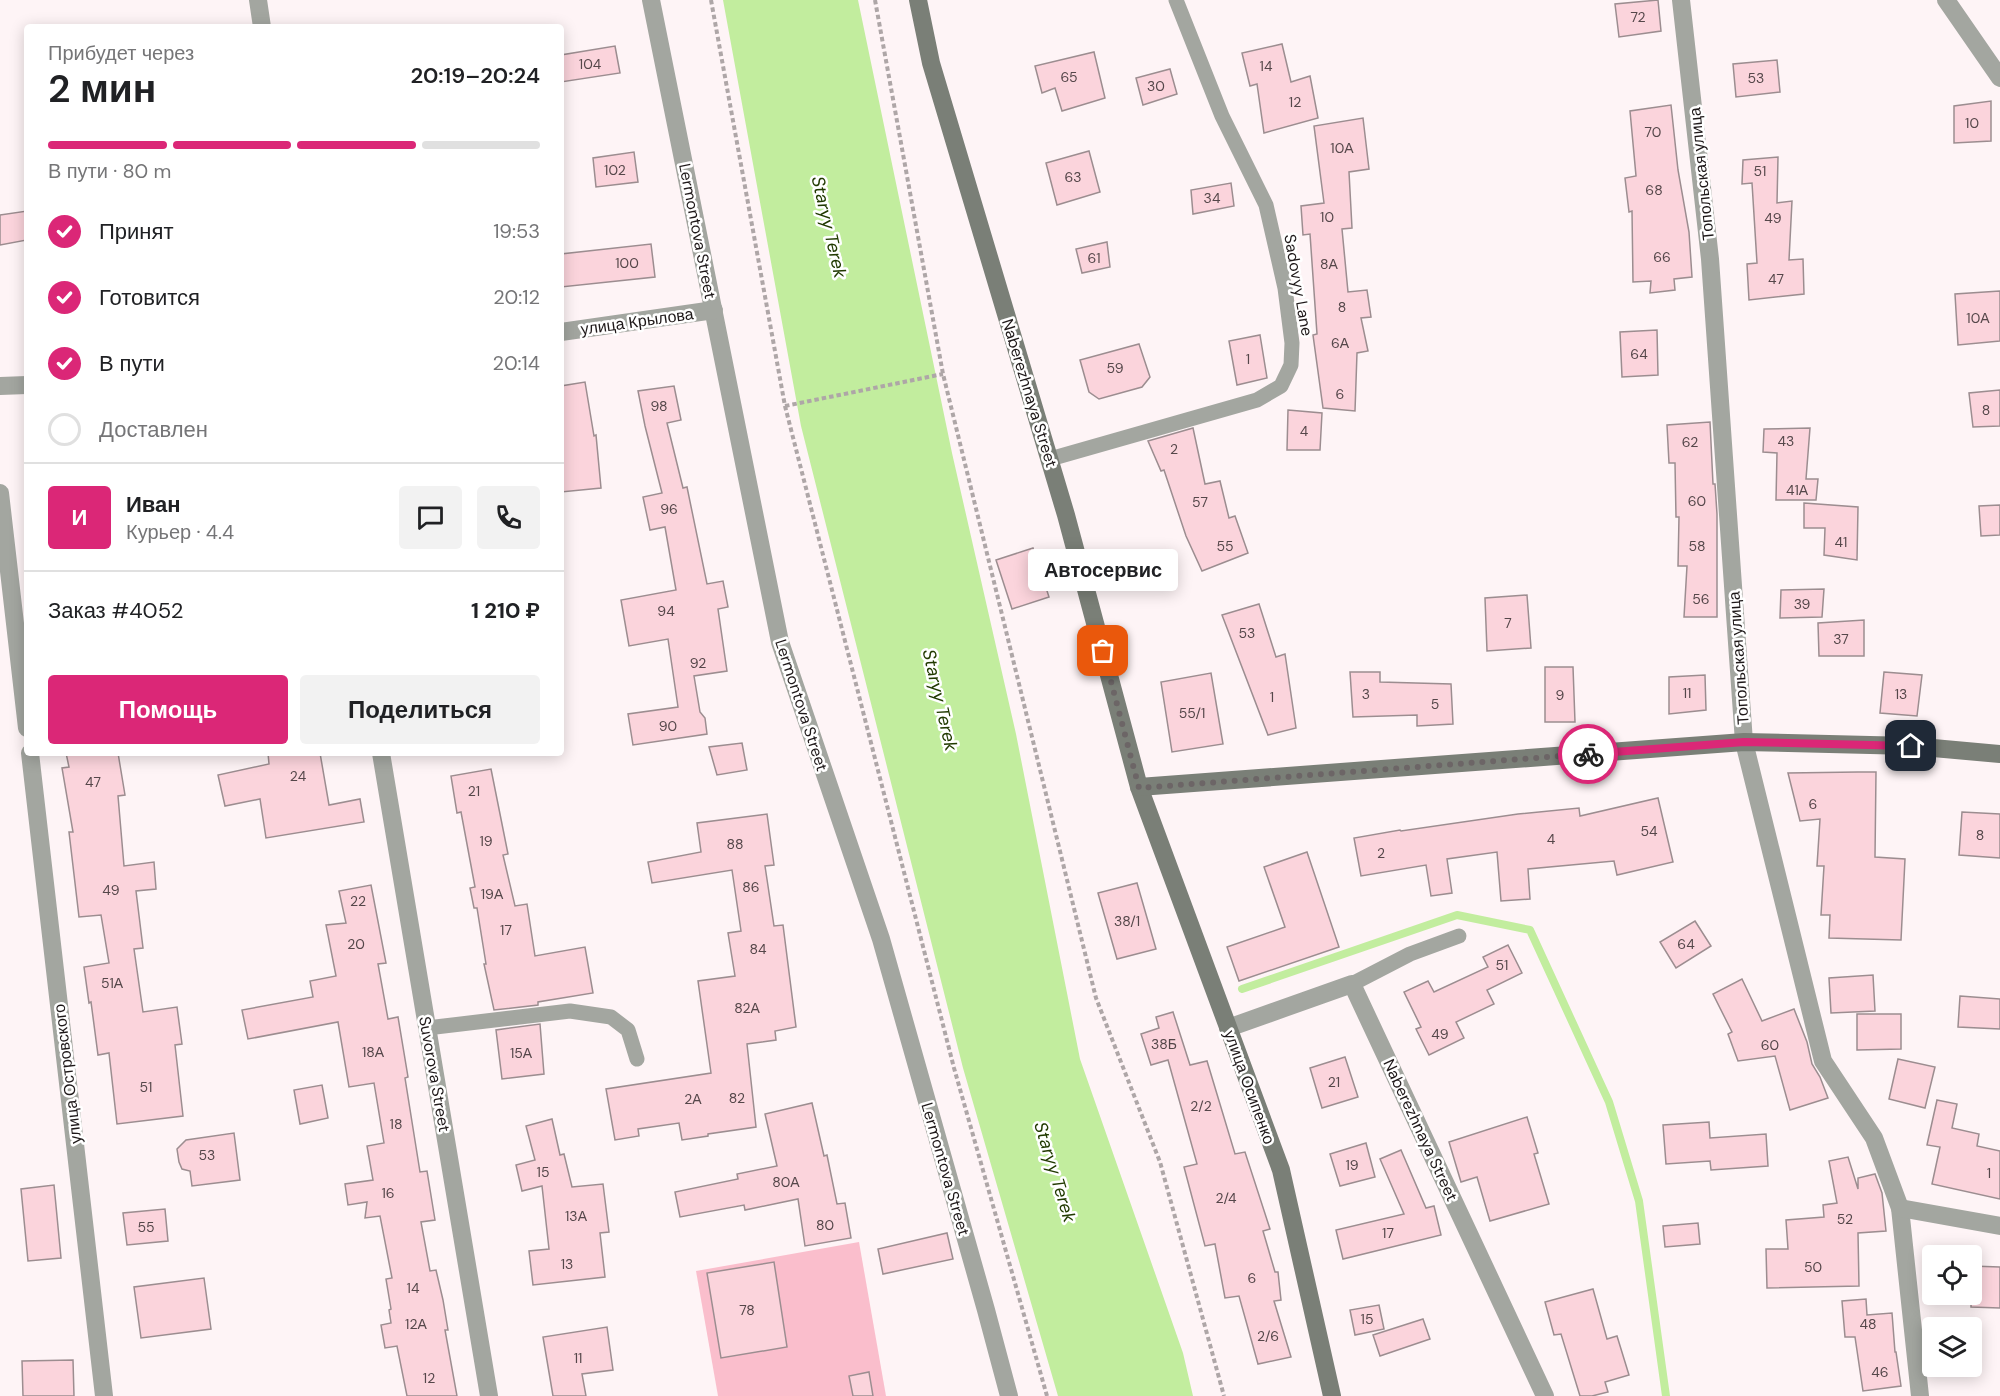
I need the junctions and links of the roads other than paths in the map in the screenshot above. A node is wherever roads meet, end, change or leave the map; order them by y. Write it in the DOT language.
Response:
graph roads {
  1 [pos="258,0"];
  2 [pos="651,0"];
  3 [pos="918,0"];
  4 [pos="1176,0"];
  5 [pos="1682,0"];
  6 [pos="1946,0"];
  7 [pos="262,24"];
  8 [pos="2000,78"];
  9 [pos="714,310"];
  10 [pos="564,332"];
  11 [pos="24,385"];
  12 [pos="0,386"];
  13 [pos="1050,459"];
  14 [pos="0,493"];
  15 [pos="24,702"];
  16 [pos="1744,742"];
  17 [pos="2000,754"];
  18 [pos="30,756"];
  19 [pos="382,756"];
  20 [pos="1139,788"];
  21 [pos="1459,936"];
  22 [pos="1352,984"];
  23 [pos="427,1028"];
  24 [pos="1228,1028"];
  25 [pos="637,1059"];
  26 [pos="1900,1208"];
  27 [pos="2000,1226"];
  28 [pos="104,1396"];
  29 [pos="489,1396"];
  30 [pos="1008,1396"];
  31 [pos="1332,1396"];
  32 [pos="1545,1396"];
  33 [pos="1920,1396"];
  1 -- 7 [label="street"];
  2 -- 9 [label="street, Lermontova Street"];
  3 -- 13 [label="main road, Naberezhnaya Street"];
  4 -- 13 [label="lane, Sadovyy Lane"];
  5 -- 16 [label="street, Топольская улица"];
  6 -- 8 [label="street"];
  9 -- 10 [label="street, улица Крылова"];
  9 -- 30 [label="street, Lermontova Street"];
  11 -- 12 [label="street"];
  13 -- 20 [label="main road, Naberezhnaya Street"];
  14 -- 15 [label="street"];
  16 -- 17 [label="main road"];
  16 -- 20 [label="main road"];
  16 -- 26 [label="street, Топольская улица"];
  18 -- 28 [label="street, улица Островского"];
  19 -- 23 [label="street, Suvorova Street"];
  20 -- 24 [label="main road, улица Осипенко"];
  21 -- 22 [label="lane"];
  22 -- 24 [label="street"];
  22 -- 32 [label="street, Naberezhnaya Street"];
  23 -- 25 [label="lane"];
  23 -- 29 [label="street, Suvorova Street"];
  24 -- 31 [label="main road, улица Осипенко"];
  26 -- 27 [label="street"];
  26 -- 33 [label="street, Топольская улица"];
}
